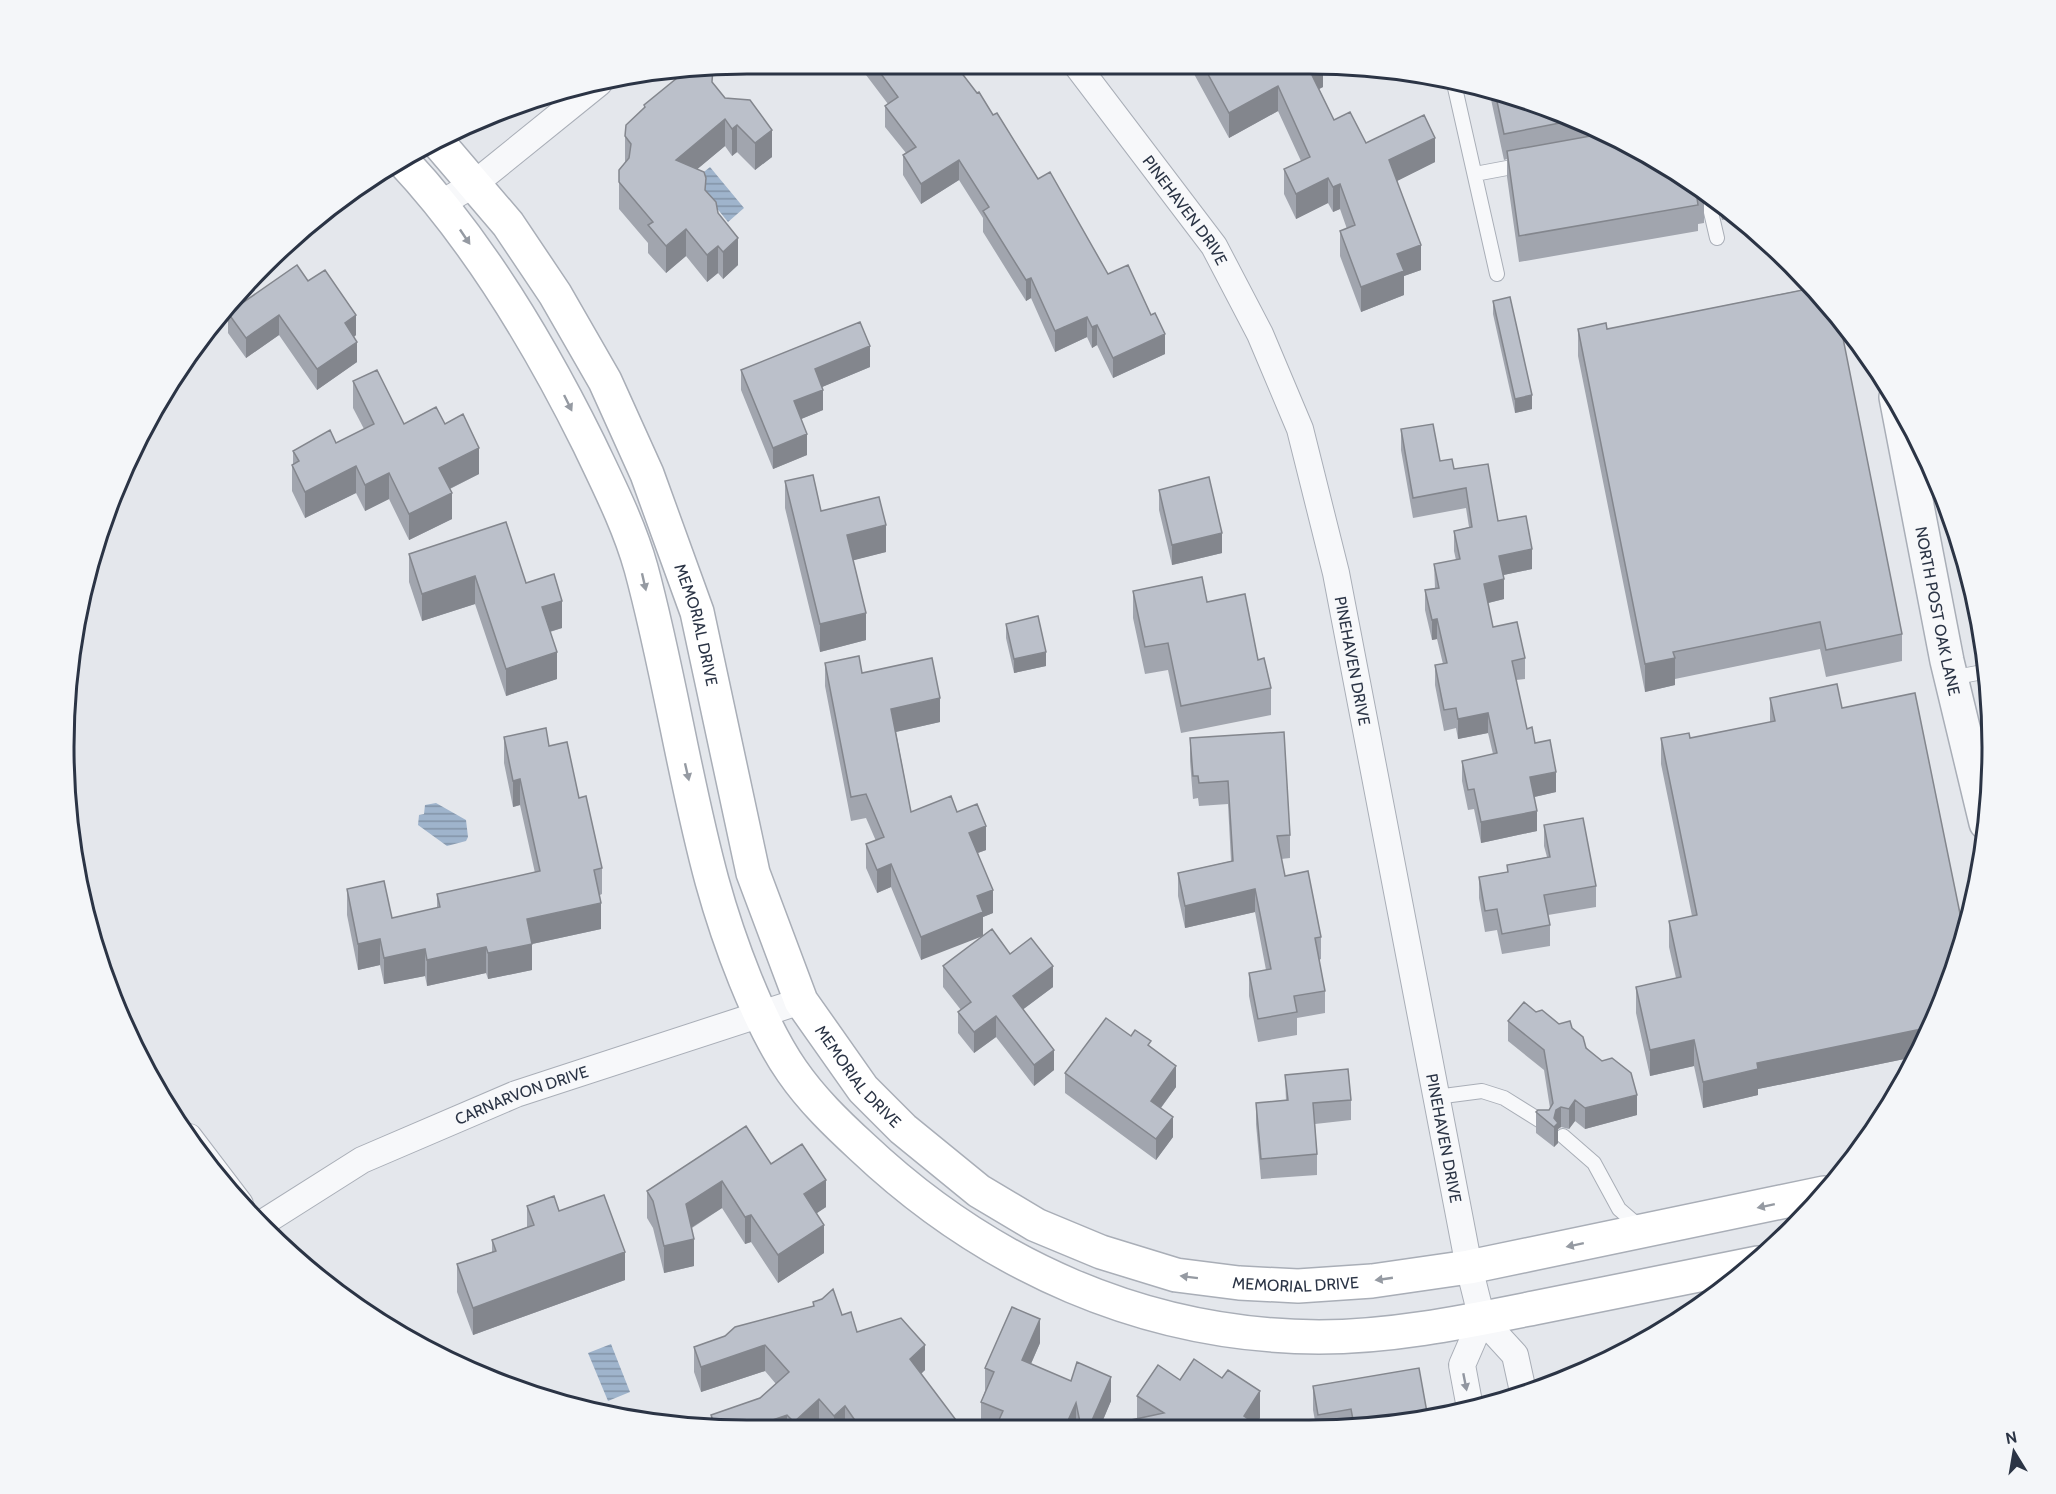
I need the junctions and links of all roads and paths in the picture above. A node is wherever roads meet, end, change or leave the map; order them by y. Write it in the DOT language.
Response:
graph roads {
  1 [pos="1083,74"];
  2 [pos="1456,90"];
  3 [pos="585,93"];
  4 [pos="442,147"];
  5 [pos="1542,161"];
  6 [pos="407,166"];
  7 [pos="1475,174"];
  8 [pos="474,184"];
  9 [pos="442,203"];
  10 [pos="1710,206"];
  11 [pos="1717,238"];
  12 [pos="1497,274"];
  13 [pos="1902,429"];
  14 [pos="647,474"];
  15 [pos="611,490"];
  16 [pos="1978,672"];
  17 [pos="1951,678"];
  18 [pos="1981,775"];
  19 [pos="801,1001"];
  20 [pos="761,1013"];
  21 [pos="1436,1097"];
  22 [pos="1544,1123"];
  23 [pos="1563,1136"];
  24 [pos="1810,1196"];
  25 [pos="268,1220"];
  26 [pos="1645,1231"];
  27 [pos="1469,1267"];
  28 [pos="1735,1268"];
  29 [pos="1482,1318"];
  30 [pos="1522,1386"];
  31 [pos="1469,1401"];
  1 -- 21 [label="street, PINEHAVEN DRIVE"];
  2 -- 7 [label="lane"];
  3 -- 8 [label="street"];
  4 -- 8 [label="main road, MEMORIAL DRIVE"];
  5 -- 7 [label="lane"];
  6 -- 9 [label="main road"];
  7 -- 12 [label="lane"];
  8 -- 9 [label="street"];
  8 -- 14 [label="main road, MEMORIAL DRIVE"];
  9 -- 15 [label="main road, one-way"];
  10 -- 11 [label="lane"];
  13 -- 17 [label="street, NORTH POST OAK LANE"];
  14 -- 15 [label="main road"];
  14 -- 19 [label="main road, MEMORIAL DRIVE"];
  15 -- 20 [label="main road, one-way"];
  16 -- 17 [label="lane"];
  17 -- 18 [label="street, NORTH POST OAK LANE"];
  19 -- 20 [label="street, CARNARVON DRIVE"];
  27 -- 19 [label="main road, MEMORIAL DRIVE, one-way"];
  20 -- 25 [label="street, CARNARVON DRIVE"];
  20 -- 29 [label="main road"];
  21 -- 22 [label="lane"];
  21 -- 27 [label="street, PINEHAVEN DRIVE"];
  23 -- 26 [label="lane"];
  24 -- 26 [label="main road, MEMORIAL DRIVE, one-way"];
  26 -- 27 [label="main road, MEMORIAL DRIVE, one-way"];
  27 -- 29 [label="street, PINEHAVEN DRIVE"];
  28 -- 29 [label="main road"];
  29 -- 30 [label="street"];
  29 -- 31 [label="street, one-way"];
}
